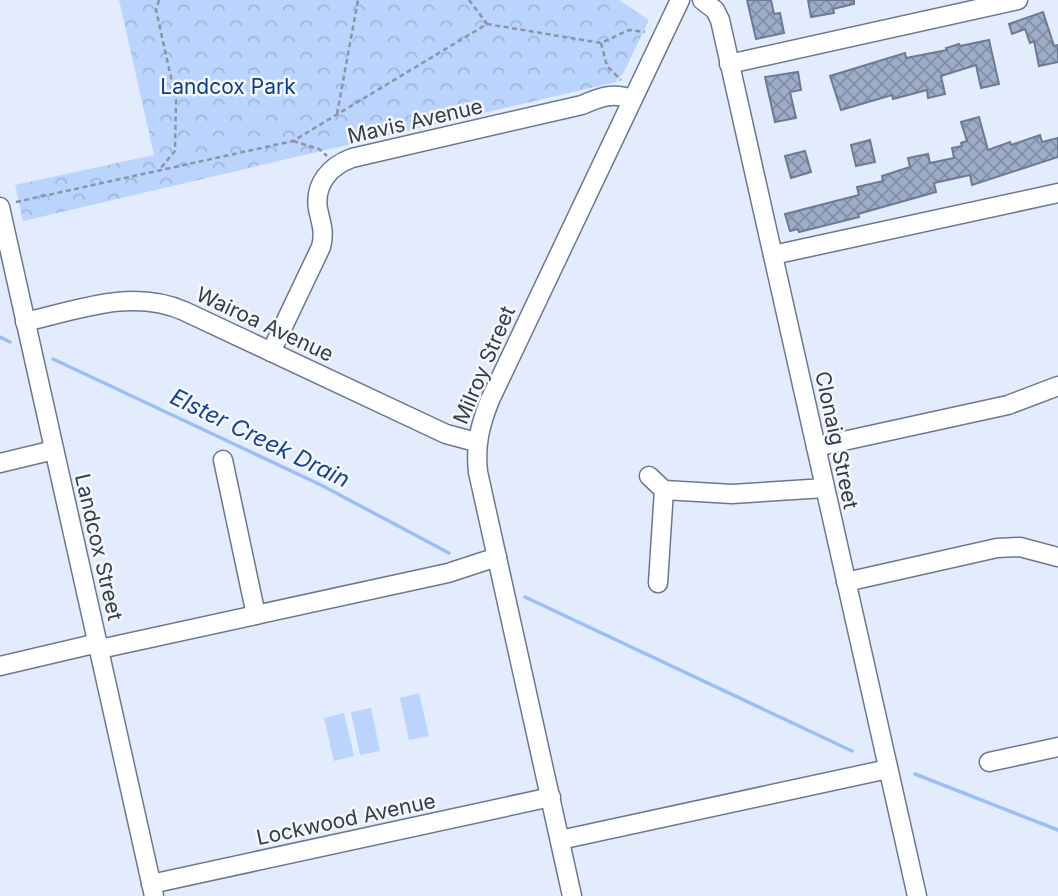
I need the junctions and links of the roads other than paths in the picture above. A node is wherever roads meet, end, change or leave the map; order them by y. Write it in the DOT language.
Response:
graph roads {
  1 [pos="680,0"];
  2 [pos="702,0"];
  3 [pos="1018,0"];
  4 [pos="729,64"];
  5 [pos="632,99"];
  6 [pos="582,105"];
  7 [pos="624,116"];
  8 [pos="1058,193"];
  9 [pos="8,205"];
  10 [pos="773,254"];
  11 [pos="25,322"];
  12 [pos="271,352"];
  13 [pos="1058,387"];
  14 [pos="476,442"];
  15 [pos="816,447"];
  16 [pos="54,450"];
  17 [pos="223,460"];
  18 [pos="0,463"];
  19 [pos="649,477"];
  20 [pos="825,488"];
  21 [pos="664,490"];
  22 [pos="1058,557"];
  23 [pos="498,562"];
  24 [pos="846,582"];
  25 [pos="657,583"];
  26 [pos="256,615"];
  27 [pos="99,646"];
  28 [pos="0,666"];
  29 [pos="1058,747"];
  30 [pos="989,762"];
  31 [pos="888,769"];
  32 [pos="551,797"];
  33 [pos="560,840"];
  34 [pos="153,890"];
  35 [pos="572,896"];
  36 [pos="917,896"];
  1 -- 5 [label="street, Milroy Street"];
  2 -- 4 [label="street, Clonaig Street"];
  3 -- 4 [label="street"];
  4 -- 10 [label="street, Clonaig Street"];
  5 -- 6 [label="street, Mavis Avenue"];
  5 -- 7 [label="street, Milroy Street"];
  6 -- 7 [label="street, Mavis Avenue"];
  6 -- 12 [label="street, Mavis Avenue"];
  7 -- 14 [label="street, Milroy Street"];
  8 -- 10 [label="street"];
  9 -- 11 [label="street, Landcox Street"];
  10 -- 15 [label="street, Clonaig Street"];
  11 -- 12 [label="street, Wairoa Avenue"];
  11 -- 16 [label="street, Landcox Street"];
  12 -- 14 [label="street, Wairoa Avenue"];
  13 -- 15 [label="street"];
  14 -- 23 [label="street, Milroy Street"];
  15 -- 20 [label="street, Clonaig Street"];
  16 -- 18 [label="street"];
  16 -- 27 [label="street, Landcox Street"];
  17 -- 26 [label="street"];
  19 -- 21 [label="street"];
  20 -- 21 [label="street"];
  20 -- 24 [label="street, Clonaig Street"];
  21 -- 25 [label="street"];
  22 -- 24 [label="street"];
  23 -- 26 [label="street"];
  23 -- 32 [label="street, Milroy Street"];
  24 -- 31 [label="street, Clonaig Street"];
  26 -- 27 [label="street"];
  27 -- 28 [label="street"];
  27 -- 34 [label="street, Landcox Street"];
  29 -- 30 [label="street"];
  31 -- 33 [label="street"];
  31 -- 36 [label="street, Clonaig Street"];
  32 -- 33 [label="street, Milroy Street"];
  32 -- 34 [label="street, Lockwood Avenue"];
  33 -- 35 [label="street, Milroy Street"];
}
